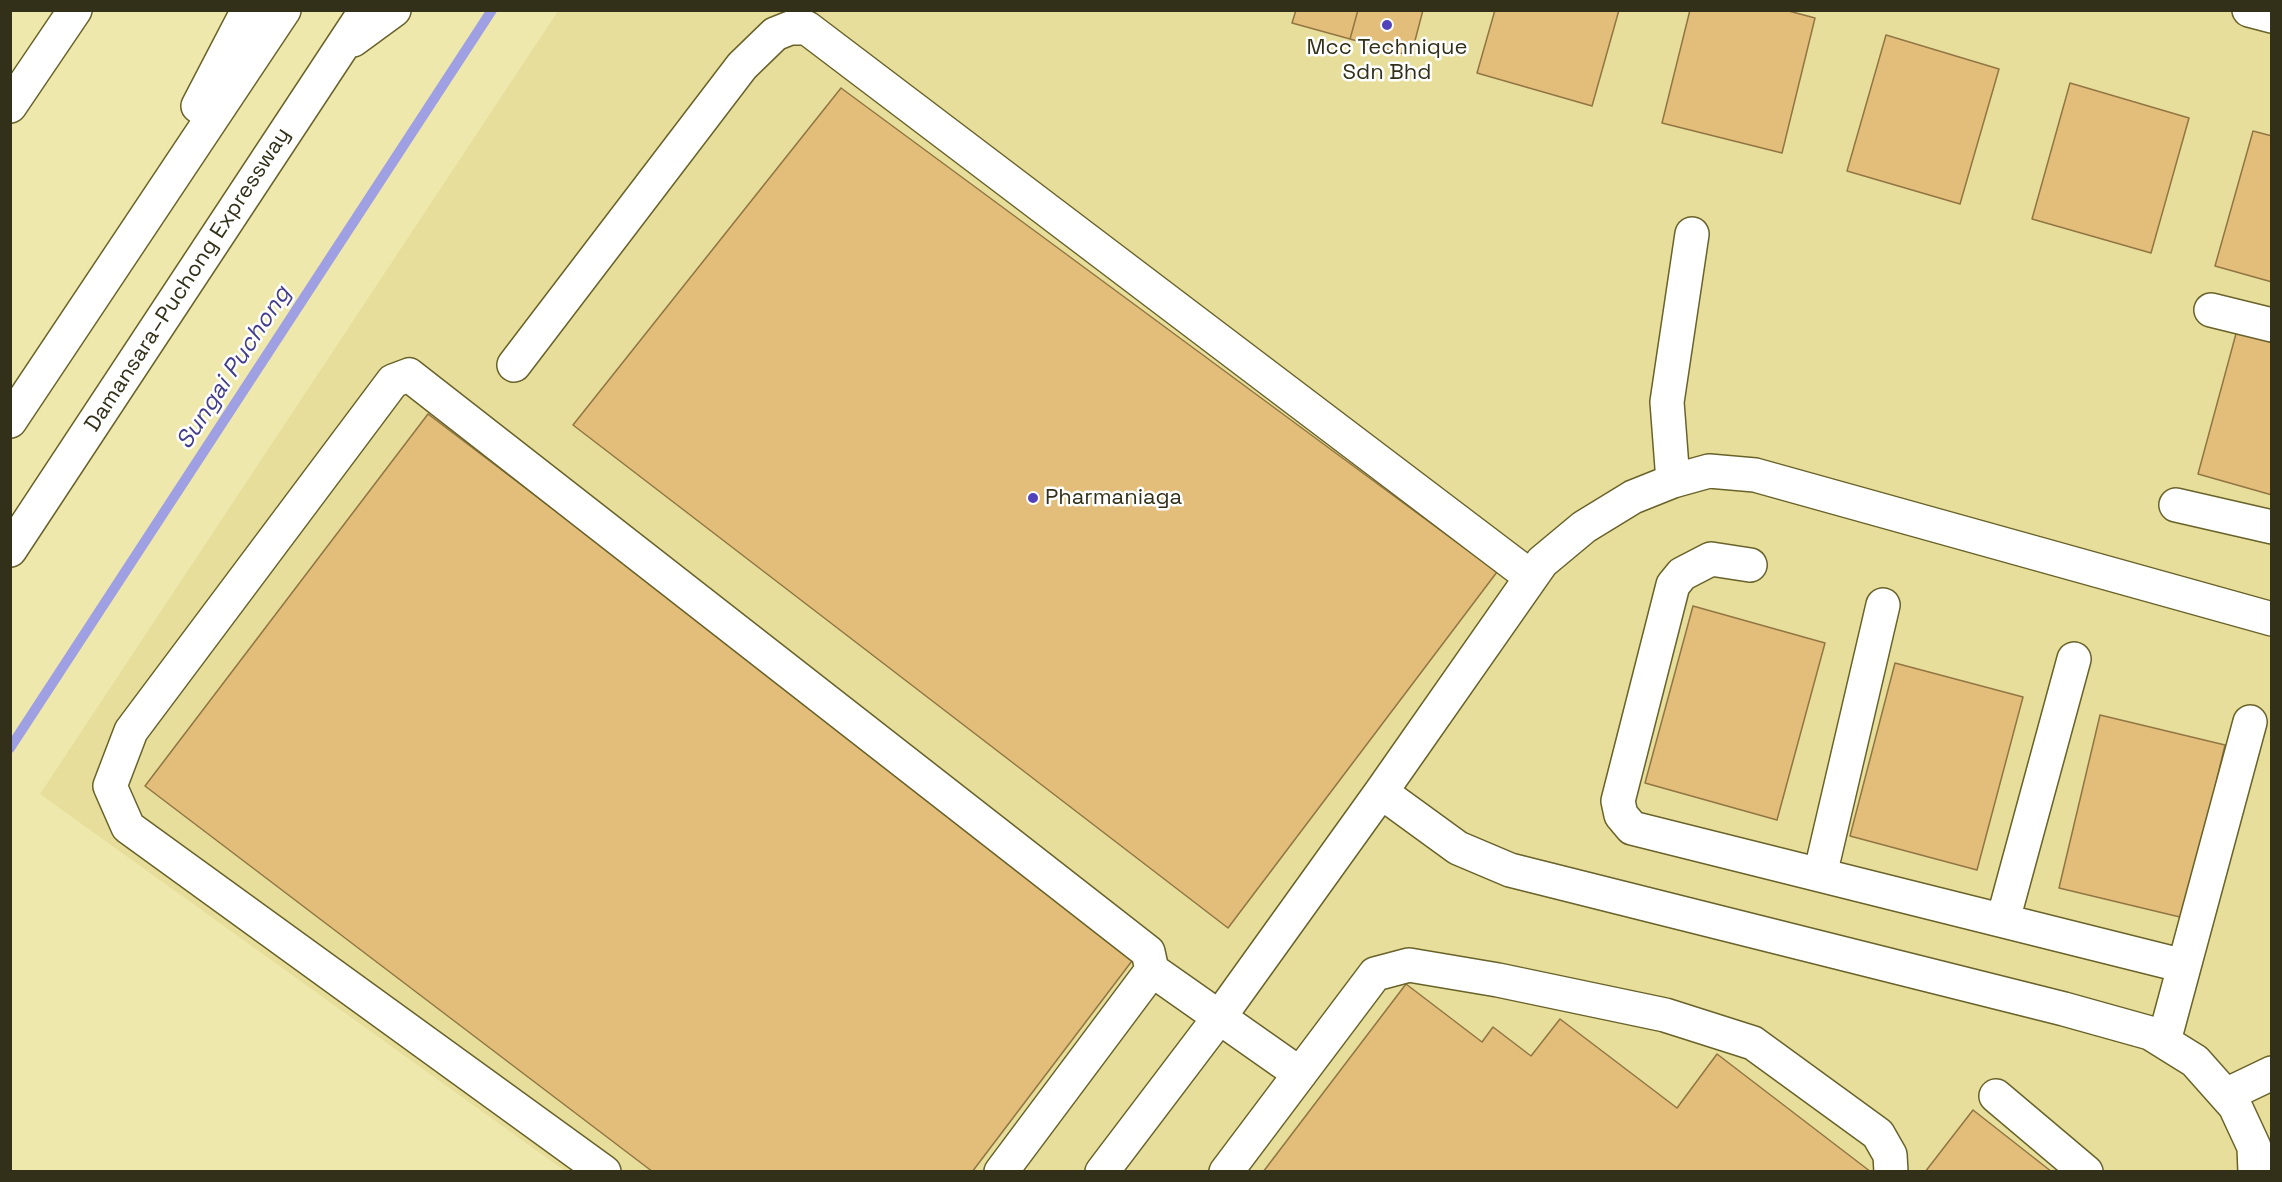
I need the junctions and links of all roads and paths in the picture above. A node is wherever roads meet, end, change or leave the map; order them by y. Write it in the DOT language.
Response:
graph roads {
  1 [pos="75,10"];
  2 [pos="248,10"];
  3 [pos="284,10"];
  4 [pos="366,10"];
  5 [pos="394,10"];
  6 [pos="2249,10"];
  7 [pos="2271,16"];
  8 [pos="340,50"];
  9 [pos="10,106"];
  10 [pos="1692,234"];
  11 [pos="124,248"];
  12 [pos="2211,310"];
  13 [pos="2271,325"];
  14 [pos="514,365"];
  15 [pos="10,421"];
  16 [pos="1673,481"];
  17 [pos="2176,505"];
  18 [pos="2271,527"];
  19 [pos="10,550"];
  20 [pos="1750,565"];
  21 [pos="1531,577"];
  22 [pos="1883,605"];
  23 [pos="2271,619"];
  24 [pos="2074,659"];
  25 [pos="2250,722"];
  26 [pos="1382,792"];
  27 [pos="1820,874"];
  28 [pos="2002,920"];
  29 [pos="2184,966"];
  30 [pos="1152,970"];
  31 [pos="1218,1018"];
  32 [pos="2164,1041"];
  33 [pos="2271,1073"];
  34 [pos="1300,1074"];
  35 [pos="2226,1095"];
  36 [pos="1996,1096"];
  37 [pos="604,1172"];
  38 [pos="1001,1172"];
  39 [pos="1102,1172"];
  40 [pos="1226,1172"];
  41 [pos="1891,1172"];
  42 [pos="2086,1172"];
  43 [pos="2255,1172"];
  1 -- 9 [label="main road"];
  2 -- 11 [label="main road"];
  3 -- 11 [label="main road"];
  4 -- 8 [label="main road, Damansara–Puchong Expressway"];
  5 -- 8 [label="main road"];
  6 -- 7 [label="main road"];
  8 -- 19 [label="main road, Damansara–Puchong Expressway"];
  10 -- 16 [label="main road"];
  11 -- 15 [label="main road"];
  12 -- 13 [label="main road"];
  14 -- 21 [label="main road"];
  16 -- 21 [label="main road"];
  16 -- 23 [label="main road"];
  17 -- 18 [label="main road"];
  20 -- 27 [label="main road"];
  21 -- 26 [label="main road"];
  22 -- 27 [label="main road"];
  24 -- 28 [label="main road"];
  25 -- 29 [label="main road"];
  26 -- 31 [label="main road"];
  26 -- 32 [label="main road"];
  27 -- 28 [label="main road"];
  28 -- 29 [label="main road"];
  29 -- 32 [label="main road"];
  30 -- 31 [label="main road"];
  30 -- 37 [label="main road"];
  30 -- 38 [label="main road"];
  31 -- 34 [label="main road"];
  31 -- 39 [label="main road"];
  32 -- 35 [label="main road"];
  33 -- 35 [label="main road"];
  34 -- 40 [label="main road"];
  34 -- 41 [label="main road"];
  35 -- 43 [label="main road"];
  36 -- 42 [label="main road"];
}
